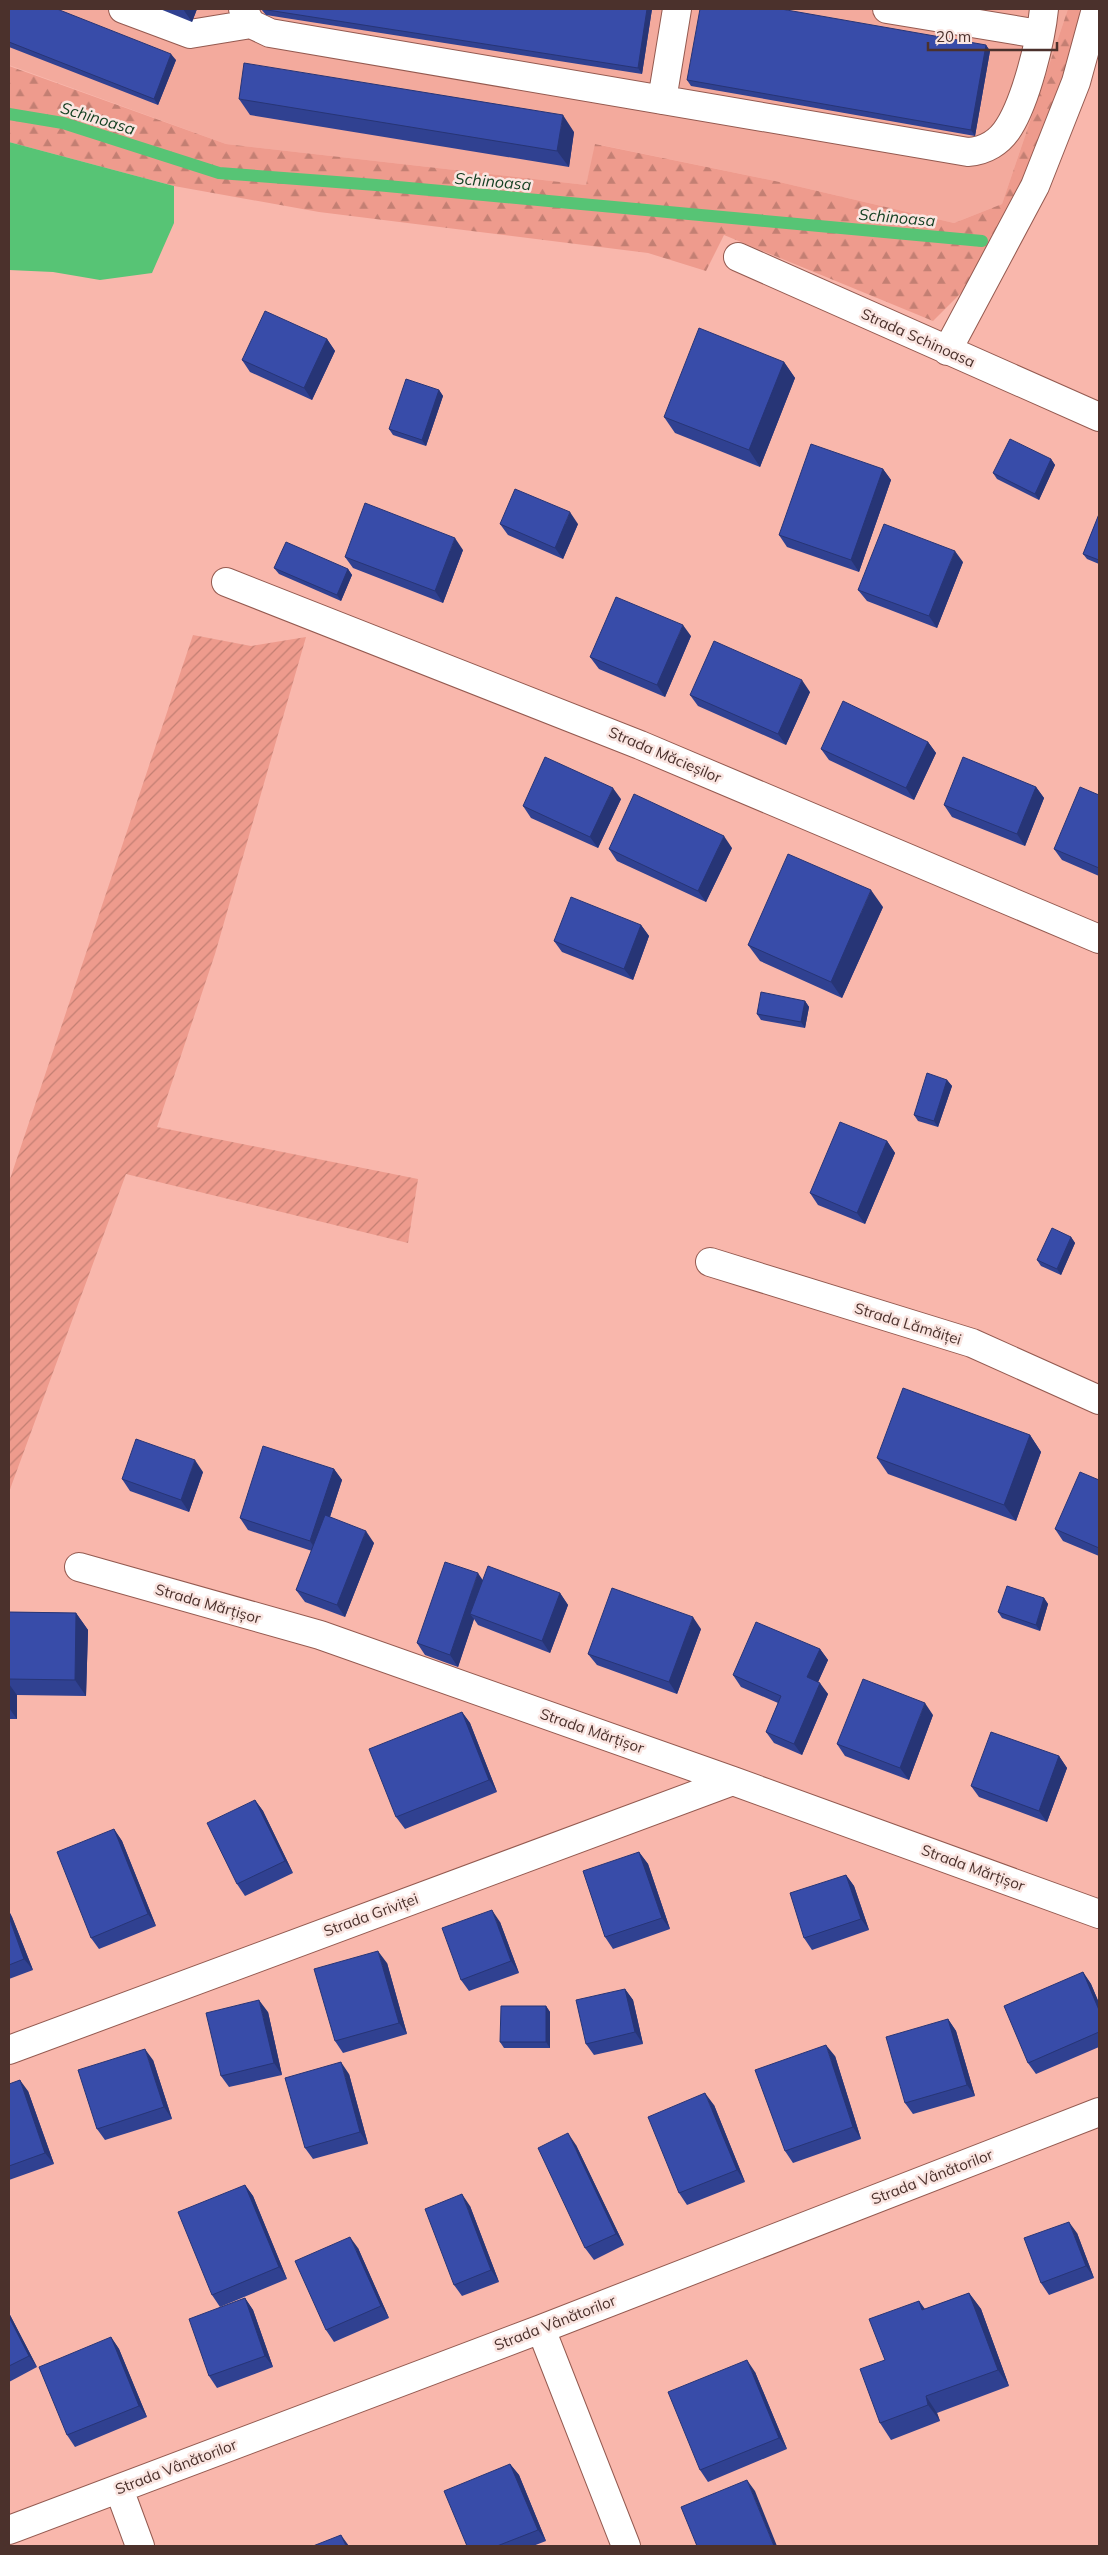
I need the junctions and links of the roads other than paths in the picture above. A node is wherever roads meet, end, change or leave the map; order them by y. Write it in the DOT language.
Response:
graph roads {
  1 [pos="123,9"];
  2 [pos="677,9"];
  3 [pos="886,9"];
  4 [pos="1096,9"];
  5 [pos="247,16"];
  6 [pos="1042,22"];
  7 [pos="662,100"];
  8 [pos="738,257"];
  9 [pos="947,351"];
  10 [pos="1099,417"];
  11 [pos="226,582"];
  12 [pos="1099,939"];
  13 [pos="710,1262"];
  14 [pos="1099,1400"];
  15 [pos="79,1567"];
  16 [pos="733,1780"];
  17 [pos="1099,1914"];
  18 [pos="9,2050"];
  19 [pos="1099,2112"];
  20 [pos="541,2328"];
  21 [pos="120,2488"];
  22 [pos="9,2530"];
  23 [pos="140,2546"];
  24 [pos="626,2546"];
  1 -- 5 [label="street"];
  2 -- 7 [label="street"];
  3 -- 6 [label="street"];
  4 -- 9 [label="street"];
  5 -- 7 [label="street"];
  6 -- 7 [label="street"];
  8 -- 9 [label="street, Strada Schinoasa"];
  9 -- 10 [label="street, Strada Schinoasa"];
  11 -- 12 [label="street, Strada Măcieșilor"];
  13 -- 14 [label="street, Strada Lămăiței"];
  15 -- 16 [label="street, Strada Mărțișor"];
  16 -- 17 [label="street, Strada Mărțișor"];
  16 -- 18 [label="street, Strada Griviței"];
  19 -- 20 [label="street, Strada Vânătorilor"];
  20 -- 21 [label="street, Strada Vânătorilor"];
  20 -- 24 [label="street"];
  21 -- 22 [label="street, Strada Vânătorilor"];
  21 -- 23 [label="street"];
}
